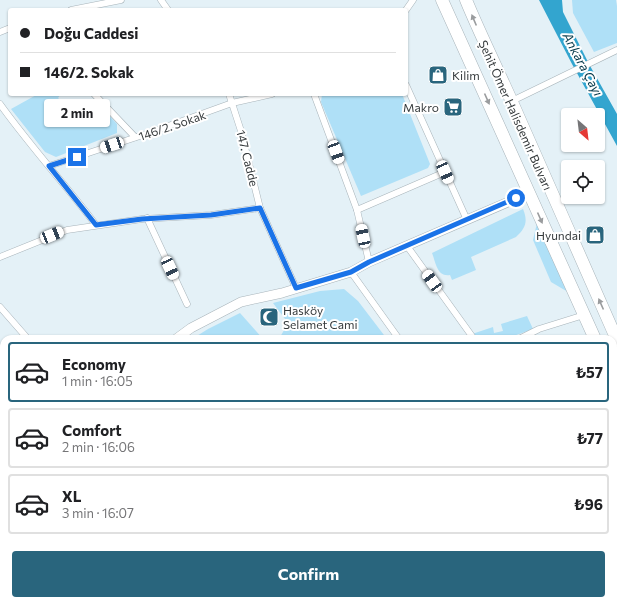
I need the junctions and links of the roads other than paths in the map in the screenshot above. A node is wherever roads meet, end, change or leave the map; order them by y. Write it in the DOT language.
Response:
graph roads {
  1 [pos="121,0"];
  2 [pos="442,0"];
  3 [pos="466,0"];
  4 [pos="81,8"];
  5 [pos="617,50"];
  6 [pos="408,89"];
  7 [pos="96,96"];
  8 [pos="230,96"];
  9 [pos="263,96"];
  10 [pos="315,96"];
  11 [pos="512,101"];
  12 [pos="232,103"];
  13 [pos="0,104"];
  14 [pos="136,137"];
  15 [pos="49,166"];
  16 [pos="445,172"];
  17 [pos="529,193"];
  18 [pos="260,208"];
  19 [pos="357,210"];
  20 [pos="147,218"];
  21 [pos="467,220"];
  22 [pos="96,225"];
  23 [pos="407,246"];
  24 [pos="0,257"];
  25 [pos="369,262"];
  26 [pos="351,272"];
  27 [pos="296,288"];
  28 [pos="187,304"];
  29 [pos="0,307"];
  30 [pos="584,315"];
  31 [pos="24,335"];
  32 [pos="181,335"];
  33 [pos="396,335"];
  34 [pos="471,335"];
  35 [pos="527,335"];
  36 [pos="593,335"];
  37 [pos="615,335"];
  1 -- 4 [label="street"];
  2 -- 17 [label="highway, Şehit Ömer Halisdemir Bulvarı, one-way"];
  11 -- 3 [label="highway, Şehit Ömer Halisdemir Bulvarı, one-way"];
  5 -- 11 [label="street"];
  6 -- 16 [label="street"];
  7 -- 14 [label="street"];
  8 -- 12 [label="street, 147. Cadde"];
  9 -- 12 [label="street, 146/2. Sokak"];
  10 -- 19 [label="street"];
  37 -- 11 [label="highway, Şehit Ömer Halisdemir Bulvarı, one-way"];
  12 -- 14 [label="street, 146/2. Sokak"];
  12 -- 18 [label="street, 147. Cadde"];
  13 -- 15 [label="street"];
  14 -- 15 [label="street, 146/2. Sokak"];
  15 -- 22 [label="street"];
  16 -- 19 [label="street"];
  16 -- 21 [label="street"];
  17 -- 21 [label="street"];
  17 -- 30 [label="highway, Şehit Ömer Halisdemir Bulvarı, one-way"];
  18 -- 20 [label="street"];
  18 -- 27 [label="street, 147. Cadde"];
  19 -- 25 [label="street"];
  20 -- 22 [label="street"];
  20 -- 28 [label="street"];
  21 -- 23 [label="street"];
  22 -- 24 [label="street"];
  23 -- 25 [label="street"];
  23 -- 34 [label="street"];
  25 -- 26 [label="street"];
  26 -- 27 [label="street"];
  26 -- 33 [label="street"];
  27 -- 32 [label="street"];
  29 -- 31 [label="street"];
  30 -- 35 [label="street"];
  30 -- 36 [label="highway, Şehit Ömer Halisdemir Bulvarı"];
}
